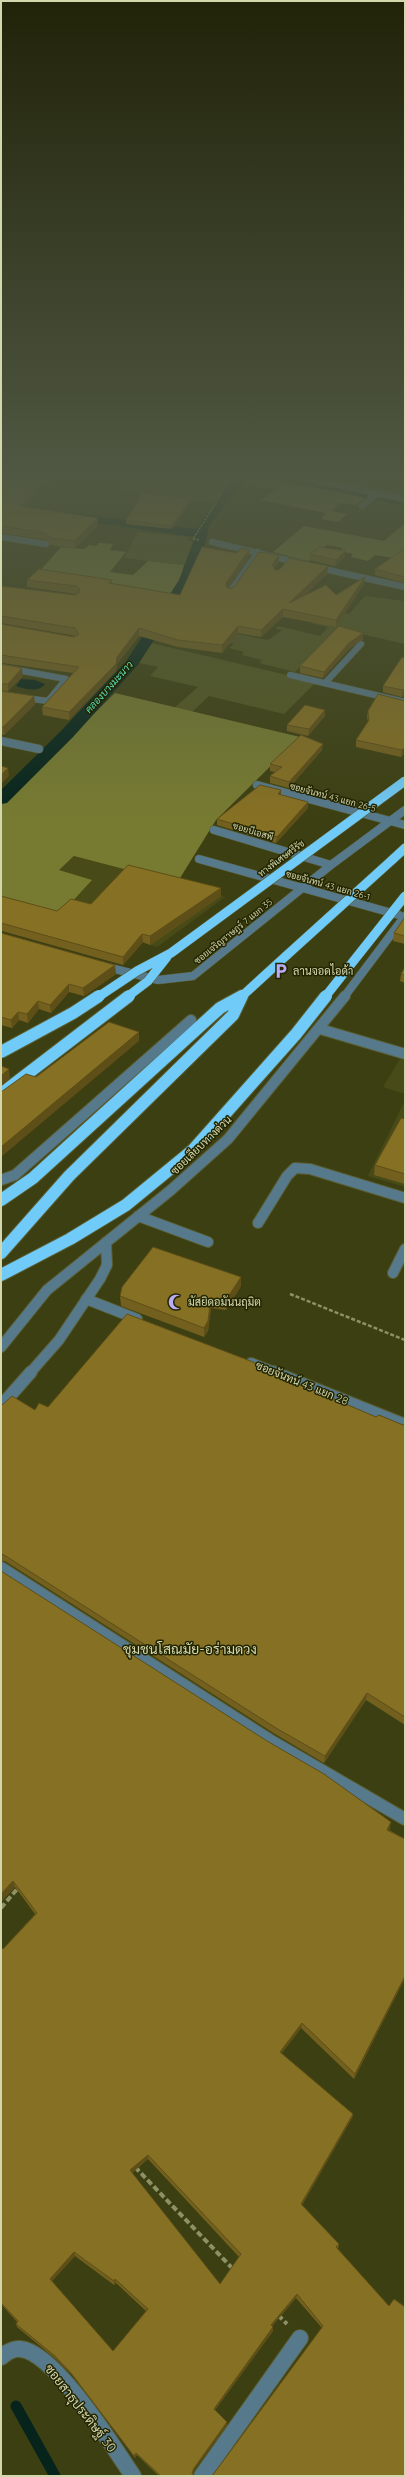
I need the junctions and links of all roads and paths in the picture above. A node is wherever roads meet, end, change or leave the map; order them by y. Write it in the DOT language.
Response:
graph roads {
  1 [pos="362,644"];
  2 [pos="1,667"];
  3 [pos="290,675"];
  4 [pos="325,683"];
  5 [pos="1,695"];
  6 [pos="405,702"];
  7 [pos="1,741"];
  8 [pos="39,749"];
  9 [pos="405,781"];
  10 [pos="257,786"];
  11 [pos="405,810"];
  12 [pos="391,822"];
  13 [pos="405,825"];
  14 [pos="214,830"];
  15 [pos="405,848"];
  16 [pos="199,859"];
  17 [pos="331,865"];
  18 [pos="302,888"];
  19 [pos="405,896"];
  20 [pos="405,916"];
  21 [pos="171,953"];
  22 [pos="91,962"];
  23 [pos="242,996"];
  24 [pos="191,1020"];
  25 [pos="320,1029"];
  26 [pos="1,1052"];
  27 [pos="405,1054"];
  28 [pos="1,1094"];
  29 [pos="1,1180"];
  30 [pos="405,1198"];
  31 [pos="1,1200"];
  32 [pos="138,1216"];
  33 [pos="258,1223"];
  34 [pos="106,1242"];
  35 [pos="208,1242"];
  36 [pos="405,1250"];
  37 [pos="1,1253"];
  38 [pos="394,1273"];
  39 [pos="1,1275"];
  40 [pos="290,1294"];
  41 [pos="86,1300"];
  42 [pos="144,1322"];
  43 [pos="405,1340"];
  44 [pos="1,1347"];
  45 [pos="244,1360"];
  46 [pos="1,1406"];
  47 [pos="405,1425"];
  48 [pos="1,1568"];
  49 [pos="405,1819"];
  50 [pos="21,1885"];
  51 [pos="1,1908"];
  52 [pos="128,2160"];
  53 [pos="239,2275"];
  54 [pos="272,2309"];
  55 [pos="300,2338"];
  56 [pos="1,2357"];
  57 [pos="133,2476"];
  58 [pos="202,2476"];
  1 -- 4 [label="street"];
  2 -- 5 [label="street"];
  3 -- 4 [label="street"];
  4 -- 6 [label="street"];
  7 -- 8 [label="street"];
  9 -- 21 [label="highway, ทางพิเศษศรีรัช, bridge"];
  10 -- 12 [label="street, ซอยจันทน์ 43 แยก 26-5"];
  11 -- 12 [label="street, ซอยเจริญราษฎร์ 7 แยก 35"];
  12 -- 13 [label="street, ซอยจันทน์ 43 แยก 26-5"];
  12 -- 17 [label="street, ซอยเจริญราษฎร์ 7 แยก 35"];
  14 -- 17 [label="street, ซอยบีเอสพี"];
  15 -- 23 [label="highway, bridge"];
  16 -- 18 [label="street, ซอยจันทน์ 43 แยก 26-1"];
  17 -- 18 [label="street, ซอยเจริญราษฎร์ 7 แยก 35"];
  18 -- 20 [label="street, ซอยจันทน์ 43 แยก 26-1"];
  18 -- 22 [label="street, ซอยเจริญราษฎร์ 7 แยก 35"];
  19 -- 39 [label="highway, bridge"];
  20 -- 25 [label="street, ซอยเลียบทางด่วน"];
  21 -- 26 [label="highway, bridge"];
  21 -- 28 [label="highway, bridge"];
  23 -- 31 [label="highway"];
  23 -- 37 [label="highway"];
  24 -- 29 [label="street"];
  25 -- 27 [label="street"];
  25 -- 32 [label="street, ซอยเลียบทางด่วน"];
  30 -- 33 [label="street"];
  32 -- 34 [label="street, ซอยเลียบทางด่วน"];
  32 -- 35 [label="street"];
  34 -- 41 [label="street"];
  34 -- 44 [label="street, ซอยเลียบทางด่วน"];
  36 -- 38 [label="street"];
  40 -- 43 [label="path"];
  41 -- 42 [label="street"];
  41 -- 46 [label="street"];
  45 -- 47 [label="street, ซอยจันทน์ 43 แยก 28"];
  48 -- 49 [label="street"];
  50 -- 51 [label="path"];
  52 -- 53 [label="path"];
  54 -- 55 [label="path"];
  55 -- 58 [label="street"];
  56 -- 57 [label="street, ซอยสาธุประดิษฐ์ 30"];
}
